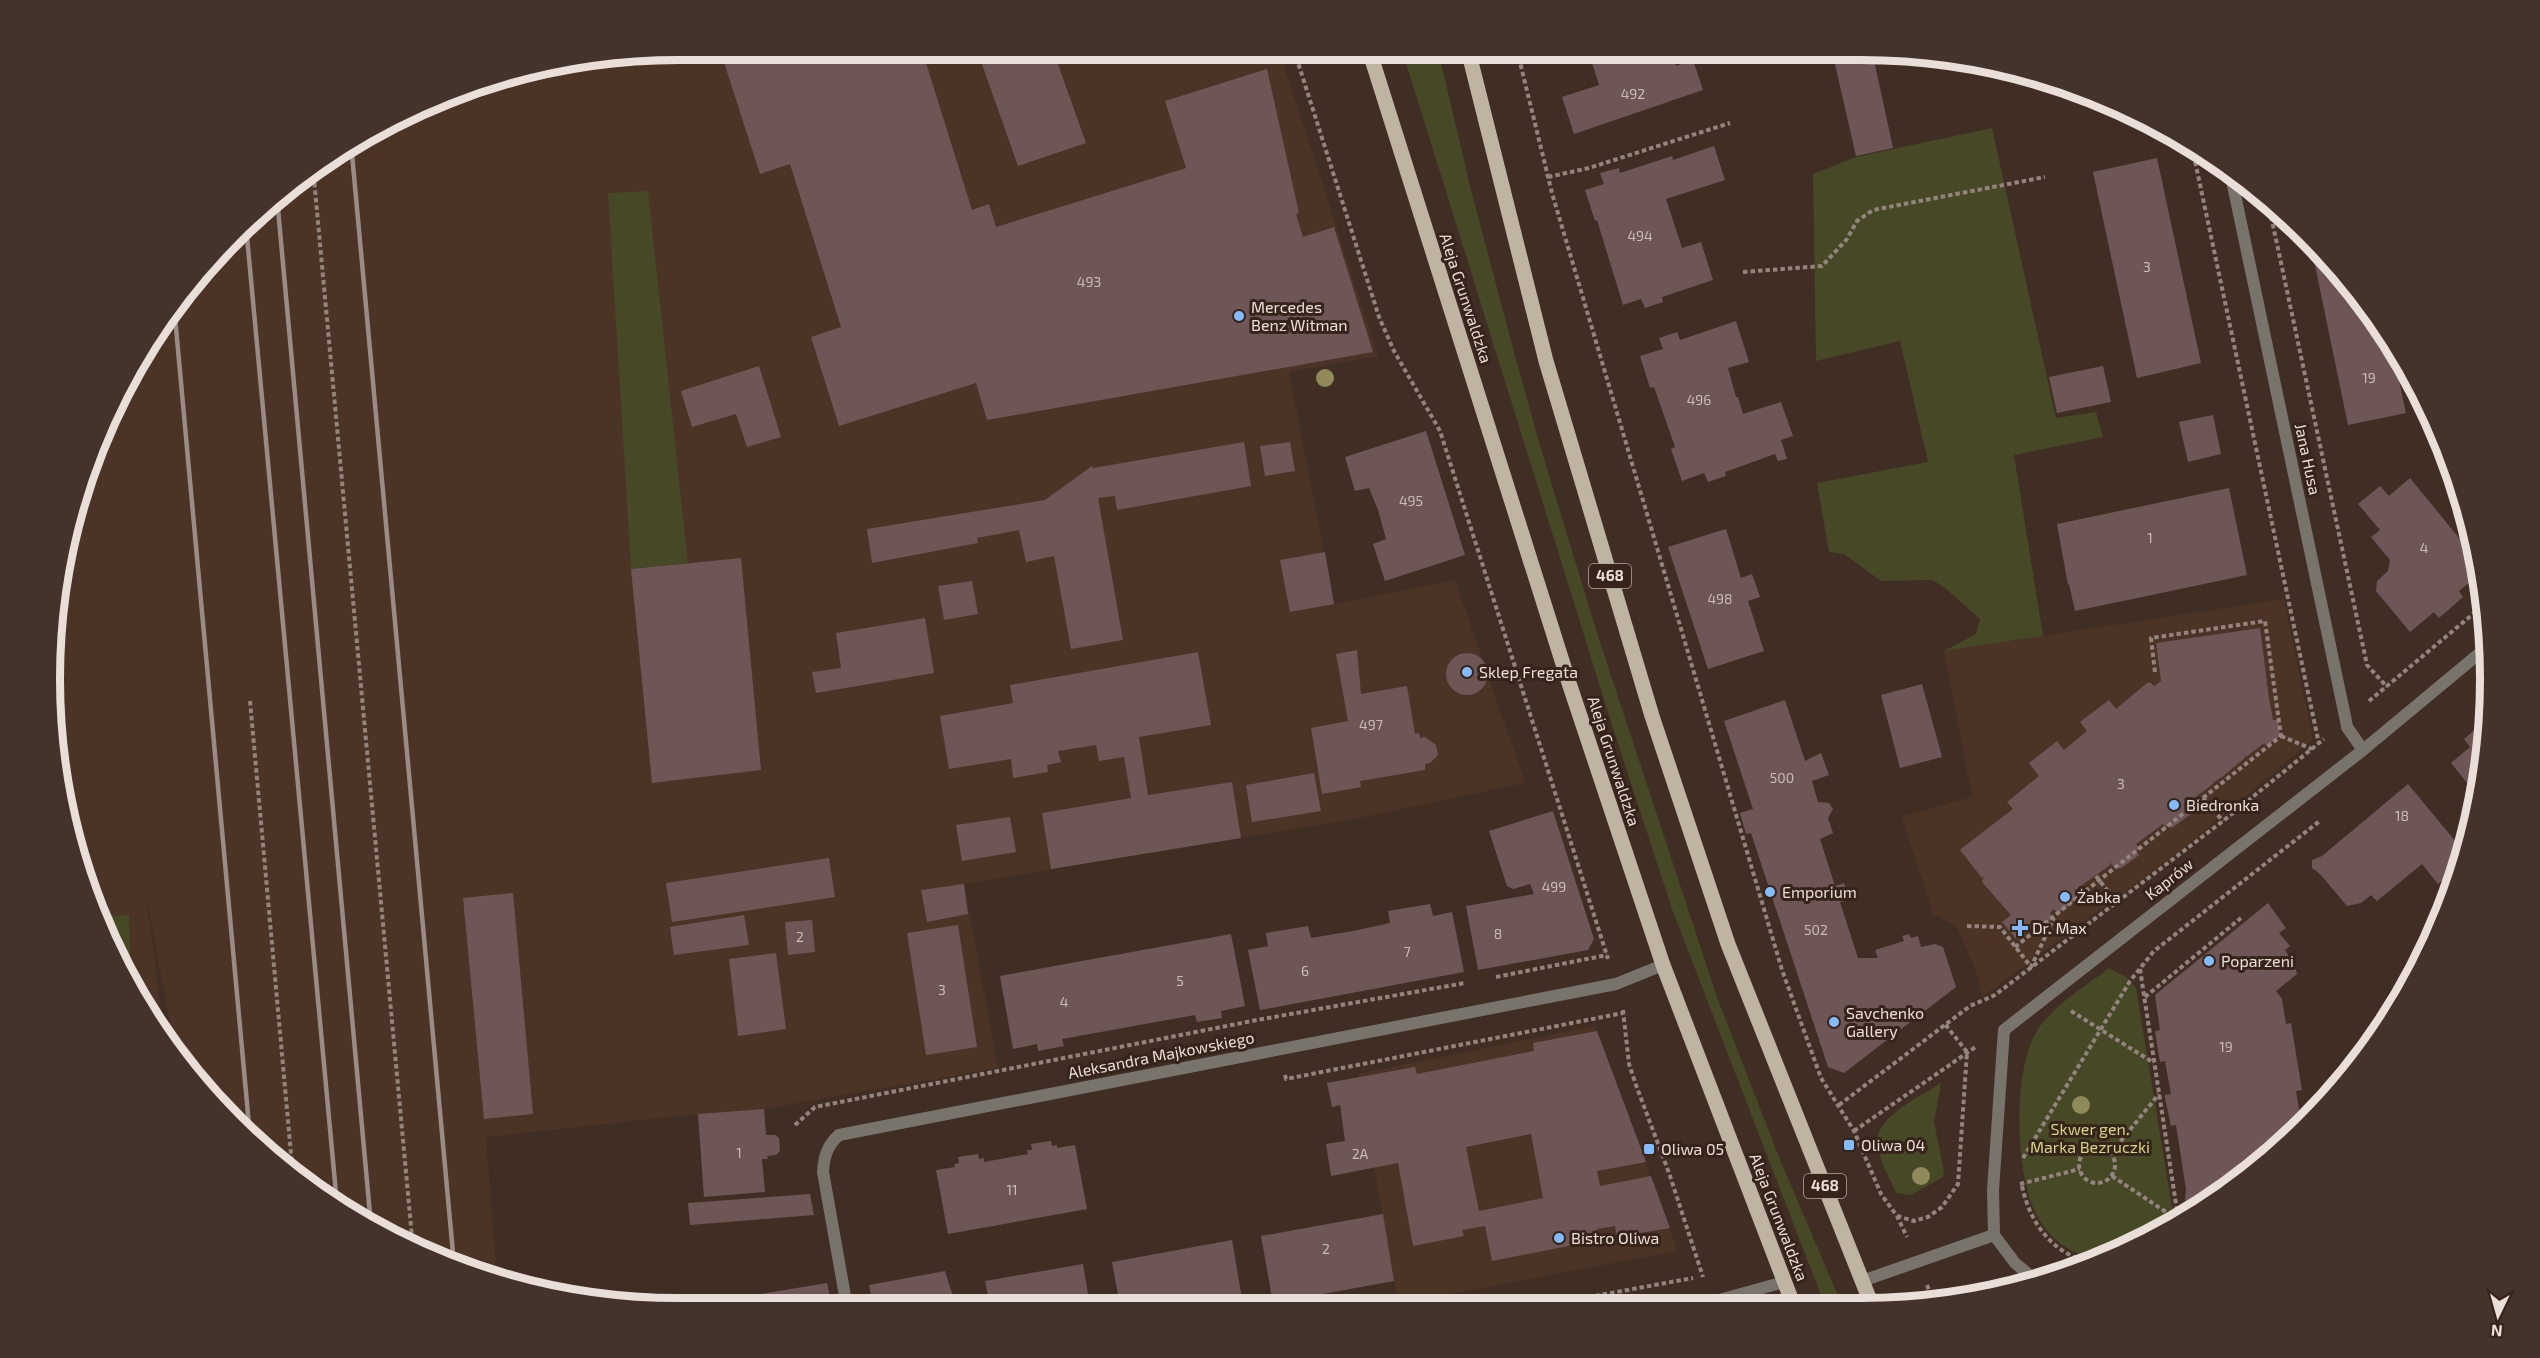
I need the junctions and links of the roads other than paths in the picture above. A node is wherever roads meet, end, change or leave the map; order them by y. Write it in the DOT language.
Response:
graph roads {
  1 [pos="1372,60"];
  2 [pos="1471,60"];
  3 [pos="2233,184"];
  4 [pos="2479,653"];
  5 [pos="2363,750"];
  6 [pos="1663,966"];
  7 [pos="1994,1235"];
  8 [pos="2029,1275"];
  9 [pos="1863,1281"];
  10 [pos="1784,1282"];
  11 [pos="846,1298"];
  12 [pos="1727,1298"];
  13 [pos="1791,1298"];
  14 [pos="1869,1298"];
  1 -- 6 [label="main road, Aleja Grunwaldzka"];
  2 -- 9 [label="main road, 468"];
  3 -- 5 [label="street, Jana Husa"];
  4 -- 5 [label="street, Kaprów"];
  5 -- 7 [label="street, Kaprów"];
  6 -- 10 [label="main road, Aleja Grunwaldzka"];
  6 -- 11 [label="street, Aleksandra Majkowskiego"];
  7 -- 8 [label="street"];
  7 -- 9 [label="street"];
  9 -- 14 [label="main road, 468"];
  10 -- 12 [label="street"];
  10 -- 13 [label="main road, Aleja Grunwaldzka"];
}
